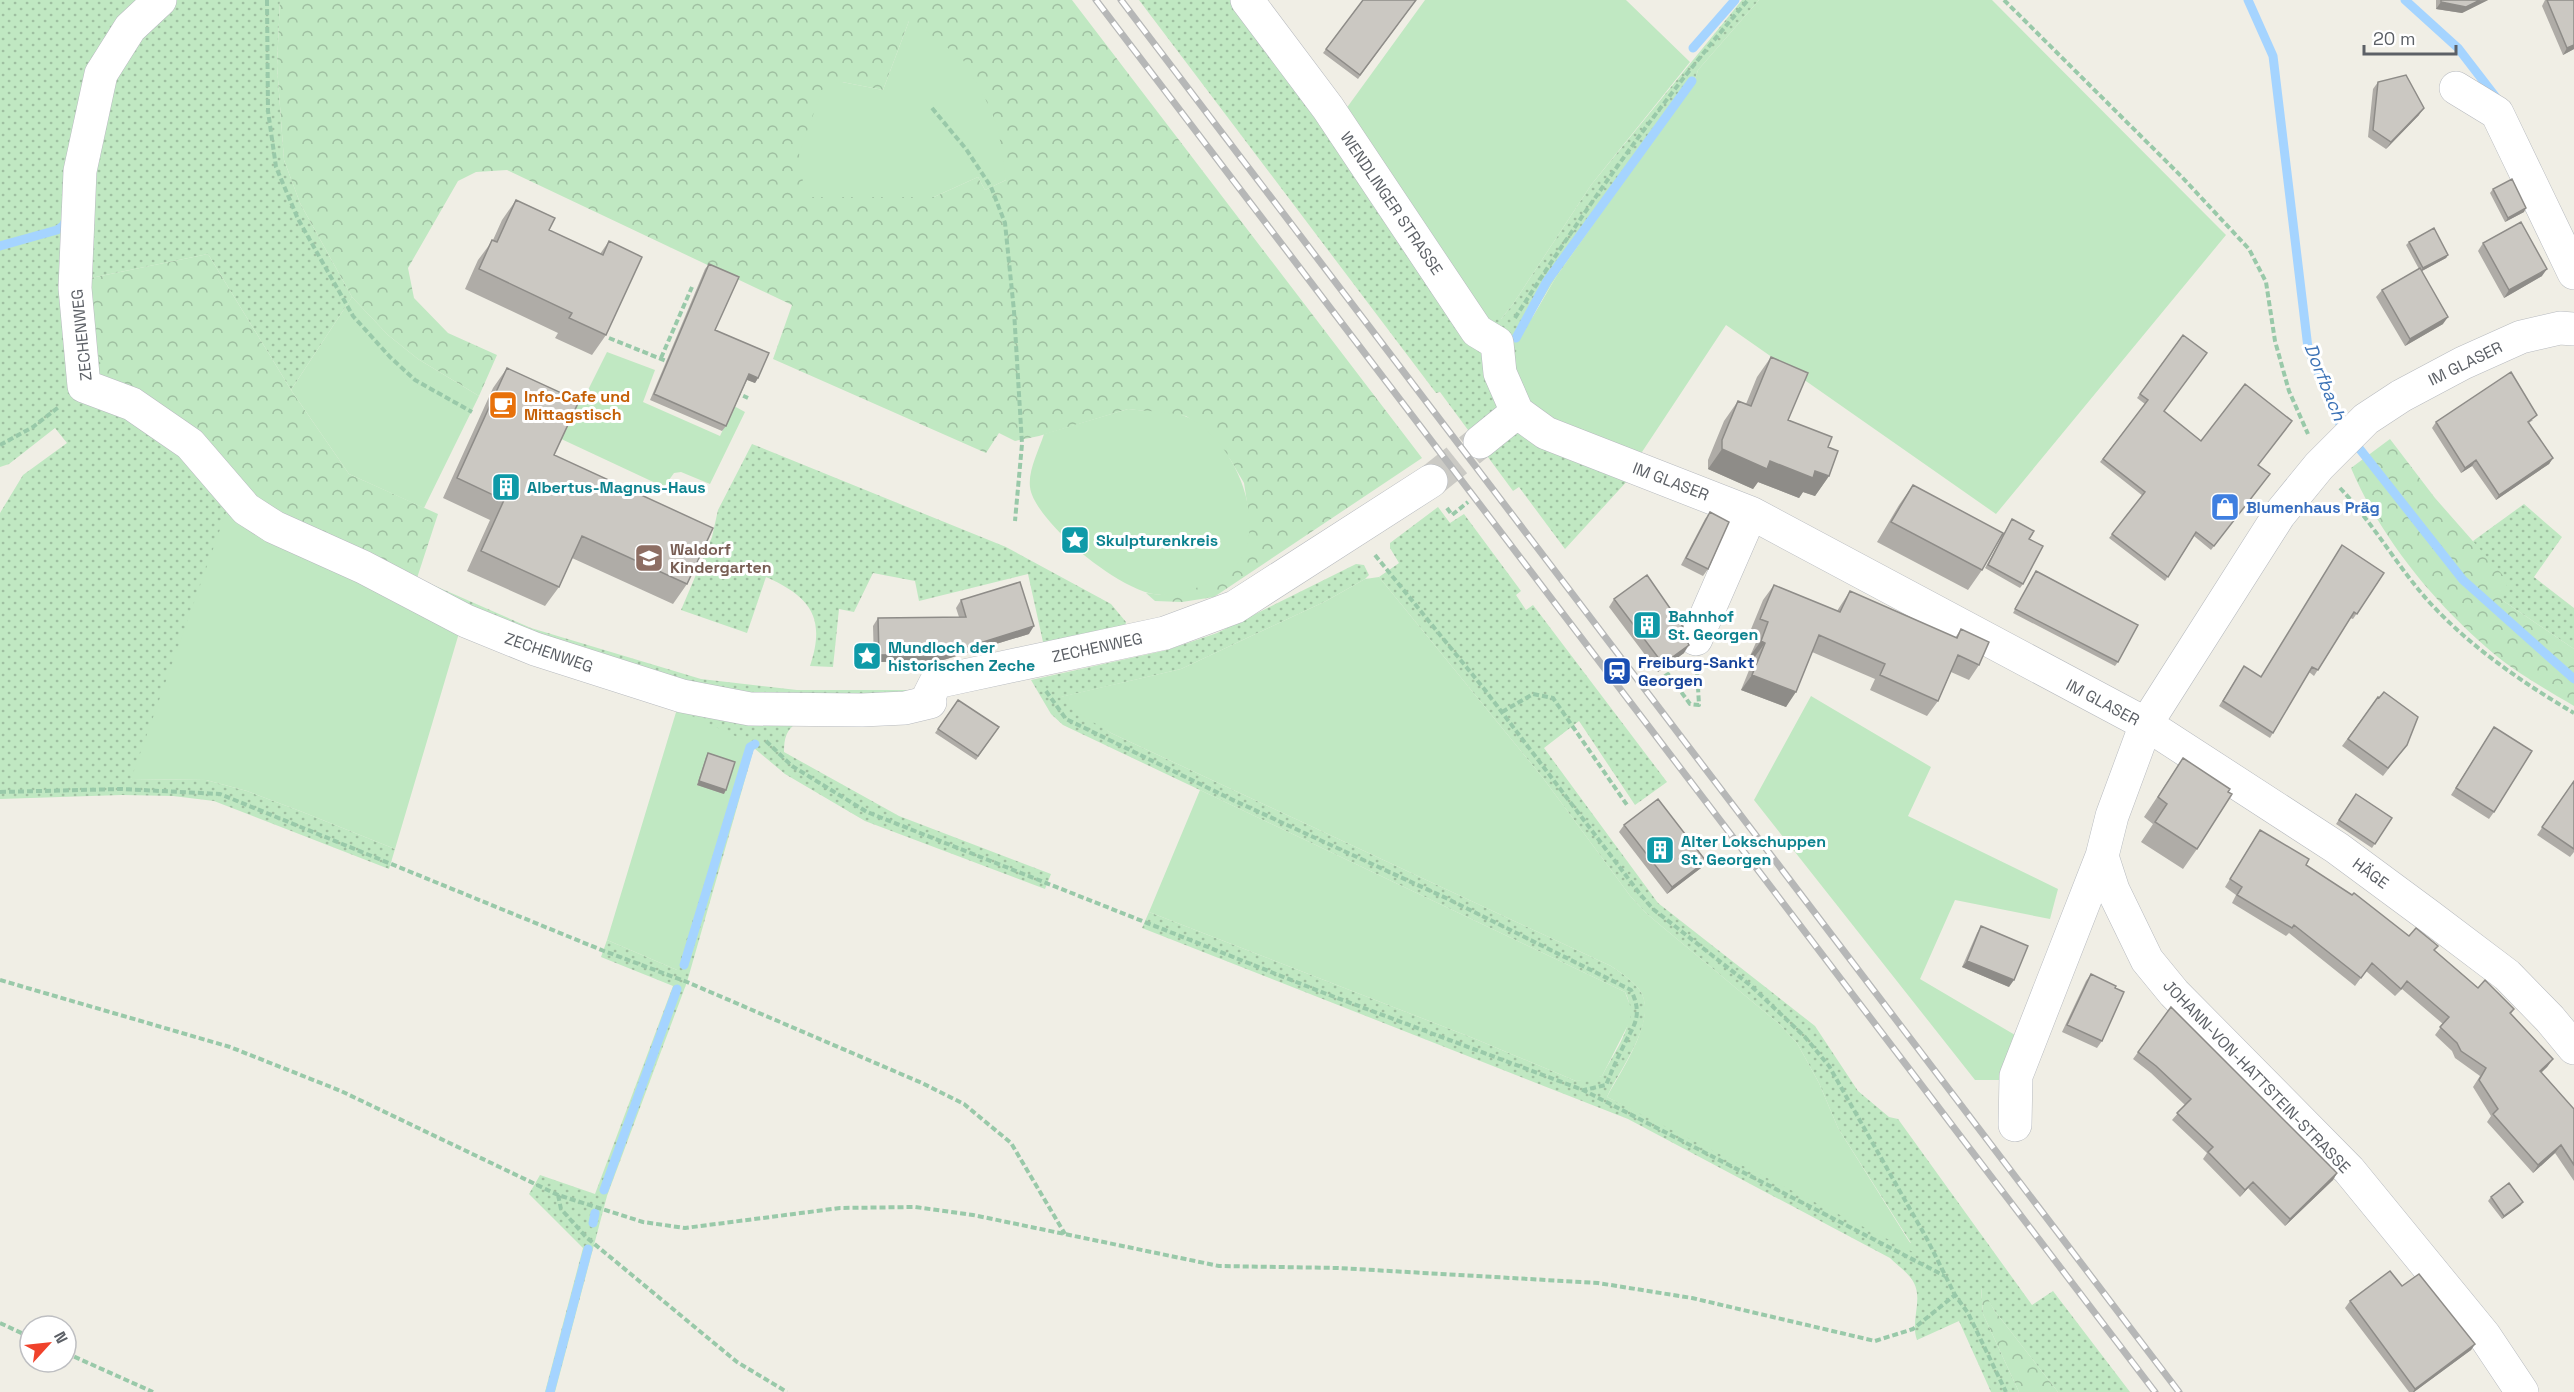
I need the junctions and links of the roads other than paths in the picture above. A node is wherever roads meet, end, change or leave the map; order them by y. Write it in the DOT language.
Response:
graph roads {
  1 [pos="159,0"];
  2 [pos="1247,0"];
  3 [pos="2457,88"];
  4 [pos="2574,273"];
  5 [pos="2574,329"];
  6 [pos="1517,412"];
  7 [pos="1480,442"];
  8 [pos="1431,481"];
  9 [pos="1751,513"];
  10 [pos="1696,639"];
  11 [pos="2146,724"];
  12 [pos="2102,856"];
  13 [pos="2574,1048"];
  14 [pos="2015,1125"];
  15 [pos="2522,1392"];
  1 -- 8 [label="street, ZECHENWEG"];
  2 -- 6 [label="street, WENDLINGER STRASSE"];
  3 -- 4 [label="street"];
  5 -- 11 [label="street, IM GLASER"];
  6 -- 7 [label="street"];
  6 -- 9 [label="street, IM GLASER"];
  9 -- 10 [label="street"];
  9 -- 11 [label="street, IM GLASER"];
  11 -- 12 [label="street"];
  11 -- 13 [label="street, HÄGE"];
  12 -- 14 [label="street"];
  12 -- 15 [label="street, JOHANN-VON-HATTSTEIN-STRASSE"];
}
